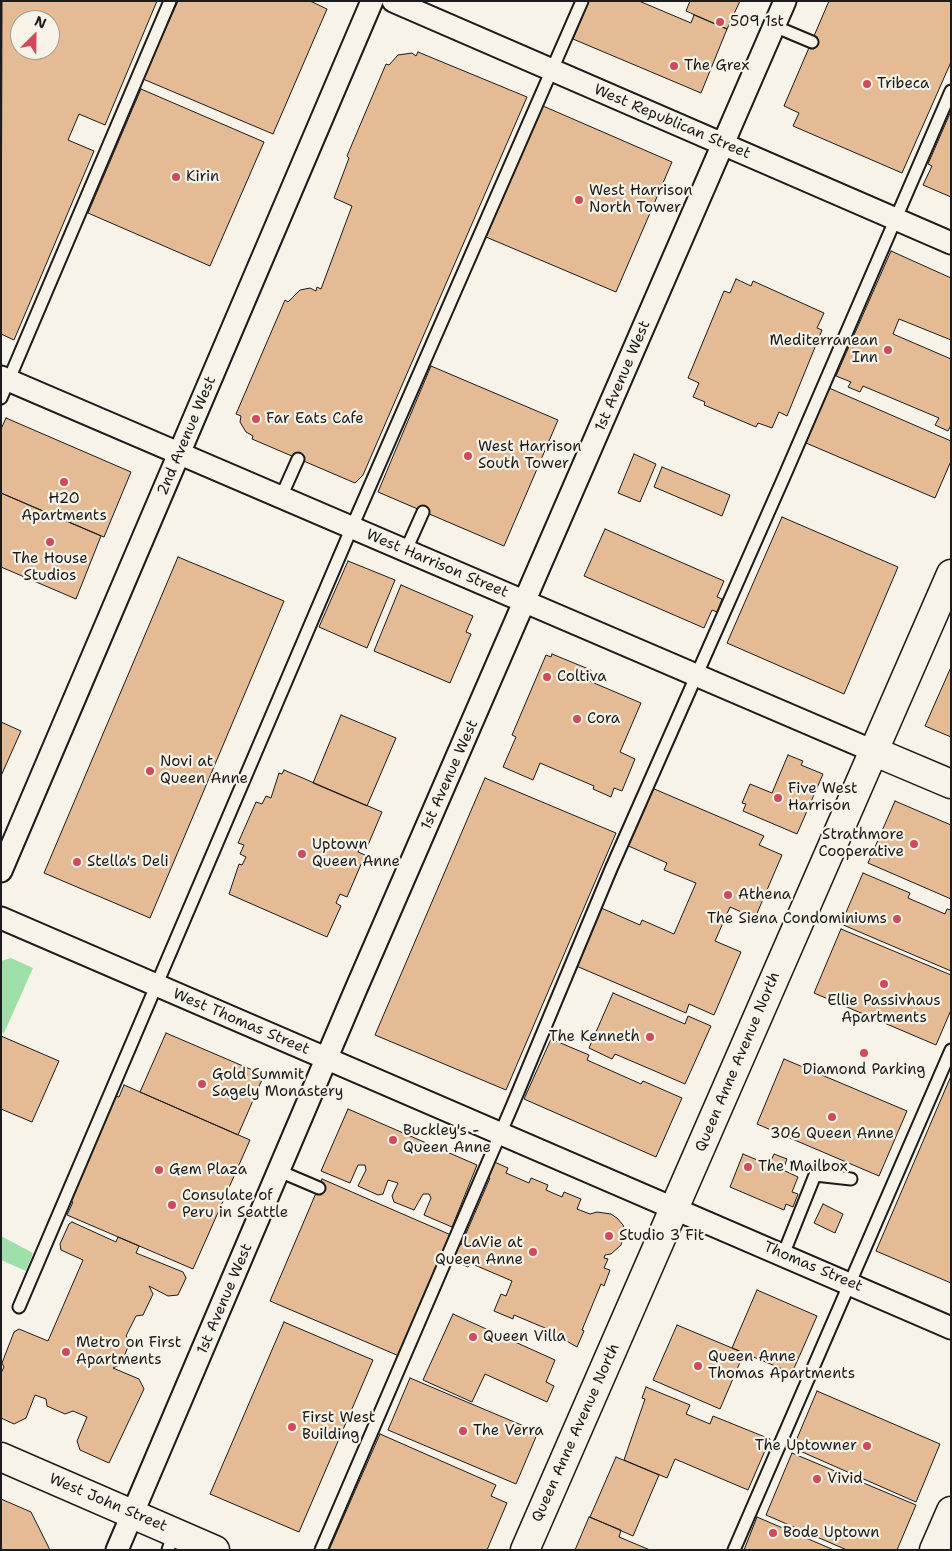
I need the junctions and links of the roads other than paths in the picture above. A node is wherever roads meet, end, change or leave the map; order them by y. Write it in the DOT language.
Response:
graph roads {
  1 [pos="170,1"];
  2 [pos="372,1"];
  3 [pos="393,1"];
  4 [pos="582,1"];
  5 [pos="785,1"];
  6 [pos="774,26"];
  7 [pos="812,42"];
  8 [pos="552,71"];
  9 [pos="951,91"];
  10 [pos="723,144"];
  11 [pos="894,219"];
  12 [pos="951,243"];
  13 [pos="4,385"];
  14 [pos="179,453"];
  15 [pos="298,459"];
  16 [pos="281,497"];
  17 [pos="424,512"];
  18 [pos="352,527"];
  19 [pos="406,550"];
  20 [pos="951,574"];
  21 [pos="524,601"];
  22 [pos="696,675"];
  23 [pos="873,751"];
  24 [pos="951,784"];
  25 [pos="1,870"];
  26 [pos="1,918"];
  27 [pos="156,985"];
  28 [pos="951,1050"];
  29 [pos="326,1058"];
  30 [pos="500,1132"];
  31 [pos="279,1171"];
  32 [pos="851,1180"];
  33 [pos="318,1188"];
  34 [pos="674,1208"];
  35 [pos="783,1254"];
  36 [pos="850,1283"];
  37 [pos="19,1307"];
  38 [pos="951,1328"];
  39 [pos="1,1458"];
  40 [pos="951,1511"];
  41 [pos="133,1514"];
  42 [pos="171,1541"];
  43 [pos="117,1550"];
  44 [pos="215,1550"];
  45 [pos="320,1550"];
  46 [pos="525,1550"];
  47 [pos="734,1550"];
  48 [pos="934,1550"];
  1 -- 13 [label="lane"];
  2 -- 14 [label="street, 2nd Avenue West"];
  3 -- 8 [label="street, West Republican Street"];
  4 -- 8 [label="lane"];
  5 -- 6 [label="street, 1st Avenue West"];
  6 -- 7 [label="lane"];
  6 -- 10 [label="street, 1st Avenue West"];
  8 -- 10 [label="street, West Republican Street"];
  8 -- 18 [label="lane"];
  9 -- 11 [label="lane"];
  10 -- 11 [label="street, West Republican Street"];
  10 -- 21 [label="street, 1st Avenue West"];
  11 -- 12 [label="street, West Republican Street"];
  11 -- 22 [label="lane"];
  13 -- 14 [label="street, West Harrison Street"];
  14 -- 16 [label="street, West Harrison Street"];
  14 -- 25 [label="street, 2nd Avenue West"];
  15 -- 16 [label="lane"];
  16 -- 18 [label="street, West Harrison Street"];
  17 -- 19 [label="lane"];
  18 -- 19 [label="street, West Harrison Street"];
  18 -- 27 [label="lane"];
  19 -- 21 [label="street, West Harrison Street"];
  20 -- 23 [label="main road, Queen Anne Avenue North"];
  21 -- 22 [label="street, West Harrison Street"];
  21 -- 29 [label="street, 1st Avenue West"];
  22 -- 23 [label="street, West Harrison Street"];
  22 -- 30 [label="lane"];
  23 -- 24 [label="main road"];
  23 -- 34 [label="main road, Queen Anne Avenue North"];
  26 -- 27 [label="street, West Thomas Street"];
  27 -- 29 [label="street, West Thomas Street"];
  27 -- 37 [label="lane"];
  28 -- 36 [label="lane"];
  29 -- 30 [label="street, West Thomas Street"];
  29 -- 31 [label="street, 1st Avenue West"];
  30 -- 34 [label="street, West Thomas Street"];
  30 -- 45 [label="lane"];
  31 -- 33 [label="lane"];
  31 -- 41 [label="street, 1st Avenue West"];
  32 -- 35 [label="lane"];
  34 -- 35 [label="street, Thomas Street"];
  34 -- 46 [label="main road, Queen Anne Avenue North"];
  35 -- 36 [label="street, Thomas Street"];
  36 -- 38 [label="street, Thomas Street"];
  36 -- 47 [label="lane"];
  39 -- 41 [label="main road, West John Street"];
  40 -- 48 [label="main road"];
  41 -- 42 [label="main road, West John Street"];
  41 -- 43 [label="street, 1st Avenue West"];
  42 -- 44 [label="main road, West John Street"];
}
